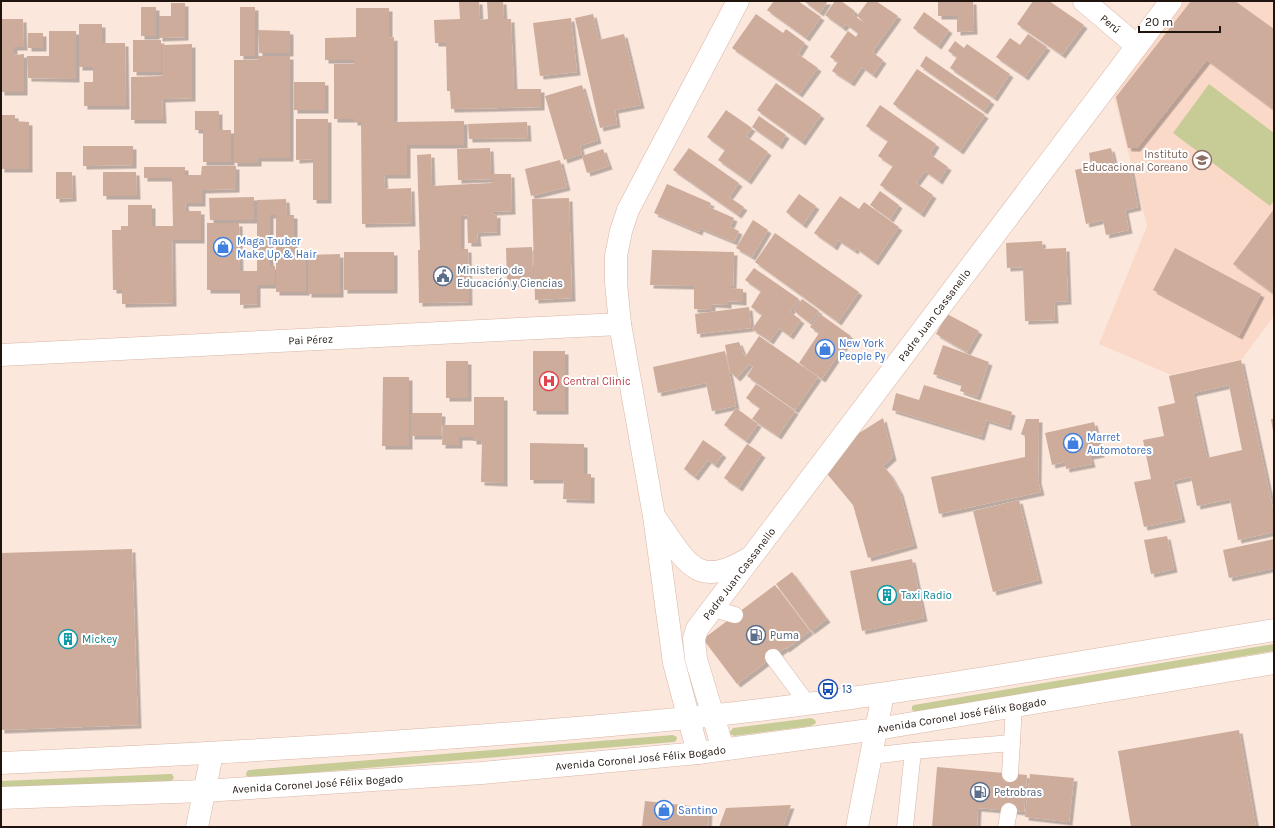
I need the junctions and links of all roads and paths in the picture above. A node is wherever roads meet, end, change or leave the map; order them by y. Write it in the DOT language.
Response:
graph roads {
  1 [pos="738,1"];
  2 [pos="1084,1"];
  3 [pos="1170,1"];
  4 [pos="1137,46"];
  5 [pos="620,324"];
  6 [pos="1,355"];
  7 [pos="654,516"];
  8 [pos="753,555"];
  9 [pos="713,609"];
  10 [pos="735,615"];
  11 [pos="1274,630"];
  12 [pos="773,657"];
  13 [pos="1274,663"];
  14 [pos="883,694"];
  15 [pos="807,703"];
  16 [pos="1014,706"];
  17 [pos="713,715"];
  18 [pos="688,718"];
  19 [pos="877,729"];
  20 [pos="1012,743"];
  21 [pos="723,749"];
  22 [pos="913,751"];
  23 [pos="698,753"];
  24 [pos="212,754"];
  25 [pos="871,756"];
  26 [pos="1,763"];
  27 [pos="1010,774"];
  28 [pos="204,791"];
  29 [pos="1,798"];
  30 [pos="1009,811"];
  31 [pos="197,827"];
  32 [pos="857,827"];
  33 [pos="904,827"];
  34 [pos="1006,827"];
  1 -- 5 [label="street"];
  2 -- 4 [label="street, Perú"];
  3 -- 4 [label="street, Padre Juan Cassanello"];
  4 -- 8 [label="street, Padre Juan Cassanello"];
  5 -- 6 [label="street, Pai Pérez"];
  5 -- 7 [label="street"];
  7 -- 8 [label="street"];
  7 -- 18 [label="street"];
  8 -- 9 [label="street, Padre Juan Cassanello"];
  9 -- 10 [label="lane"];
  9 -- 17 [label="street, Padre Juan Cassanello"];
  11 -- 14 [label="street"];
  12 -- 15 [label="lane"];
  13 -- 16 [label="street, Avenida Coronel José Félix Bogado"];
  14 -- 15 [label="street"];
  14 -- 19 [label="street"];
  15 -- 17 [label="street"];
  16 -- 19 [label="street, Avenida Coronel José Félix Bogado"];
  16 -- 20 [label="lane"];
  17 -- 18 [label="street"];
  17 -- 21 [label="street"];
  18 -- 23 [label="street"];
  18 -- 24 [label="street"];
  19 -- 21 [label="street, Avenida Coronel José Félix Bogado"];
  19 -- 25 [label="street"];
  20 -- 22 [label="lane"];
  20 -- 27 [label="lane"];
  21 -- 23 [label="street, Avenida Coronel José Félix Bogado"];
  22 -- 25 [label="lane"];
  22 -- 33 [label="lane"];
  23 -- 28 [label="street, Avenida Coronel José Félix Bogado"];
  24 -- 26 [label="street"];
  24 -- 28 [label="street"];
  25 -- 32 [label="street"];
  28 -- 29 [label="street, Avenida Coronel José Félix Bogado"];
  28 -- 31 [label="street"];
  30 -- 34 [label="lane"];
}
